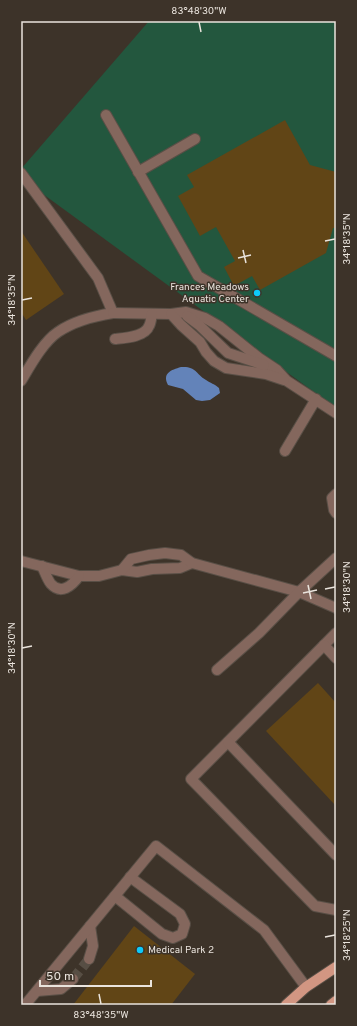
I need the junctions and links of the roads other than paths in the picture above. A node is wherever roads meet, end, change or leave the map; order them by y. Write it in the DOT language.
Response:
graph roads {
  1 [pos="106,115"];
  2 [pos="195,140"];
  3 [pos="138,172"];
  4 [pos="21,173"];
  5 [pos="113,313"];
  6 [pos="152,314"];
  7 [pos="171,314"];
  8 [pos="114,339"];
  9 [pos="336,356"];
  10 [pos="274,368"];
  11 [pos="287,381"];
  12 [pos="21,382"];
  13 [pos="316,399"];
  14 [pos="336,413"];
  15 [pos="286,451"];
  16 [pos="336,494"];
  17 [pos="336,512"];
  18 [pos="336,558"];
  19 [pos="21,561"];
  20 [pos="192,563"];
  21 [pos="42,566"];
  22 [pos="122,570"];
  23 [pos="79,576"];
  24 [pos="299,592"];
  25 [pos="336,608"];
  26 [pos="336,633"];
  27 [pos="324,645"];
  28 [pos="336,658"];
  29 [pos="217,670"];
  30 [pos="228,742"];
  31 [pos="336,855"];
  32 [pos="130,877"];
  33 [pos="115,896"];
  34 [pos="336,910"];
  35 [pos="90,926"];
  36 [pos="89,959"];
  37 [pos="336,967"];
  38 [pos="73,979"];
  39 [pos="306,987"];
  40 [pos="36,991"];
  41 [pos="336,1001"];
  42 [pos="25,1005"];
  43 [pos="286,1005"];
  44 [pos="331,1005"];
  1 -- 3 [label="lane"];
  2 -- 3 [label="lane"];
  3 -- 9 [label="lane"];
  4 -- 5 [label="lane"];
  5 -- 6 [label="lane"];
  5 -- 12 [label="lane"];
  6 -- 7 [label="lane"];
  6 -- 8 [label="lane"];
  7 -- 10 [label="lane"];
  7 -- 10 [label="lane"];
  7 -- 11 [label="lane"];
  10 -- 11 [label="lane"];
  11 -- 13 [label="lane"];
  13 -- 14 [label="lane"];
  13 -- 15 [label="lane"];
  16 -- 17 [label="lane"];
  18 -- 24 [label="lane"];
  19 -- 21 [label="lane"];
  20 -- 22 [label="lane"];
  20 -- 22 [label="lane"];
  20 -- 24 [label="lane"];
  21 -- 23 [label="lane"];
  21 -- 23 [label="lane"];
  22 -- 23 [label="lane"];
  24 -- 25 [label="lane"];
  24 -- 29 [label="lane"];
  26 -- 27 [label="lane"];
  27 -- 28 [label="lane"];
  27 -- 30 [label="lane"];
  30 -- 31 [label="lane"];
  30 -- 34 [label="lane"];
  32 -- 33 [label="lane"];
  32 -- 33 [label="lane"];
  32 -- 39 [label="lane"];
  33 -- 35 [label="lane"];
  35 -- 36 [label="lane"];
  35 -- 40 [label="lane"];
  37 -- 39 [label="main road"];
  38 -- 40 [label="lane"];
  39 -- 43 [label="main road"];
  40 -- 42 [label="lane"];
  41 -- 44 [label="main road"];
}
